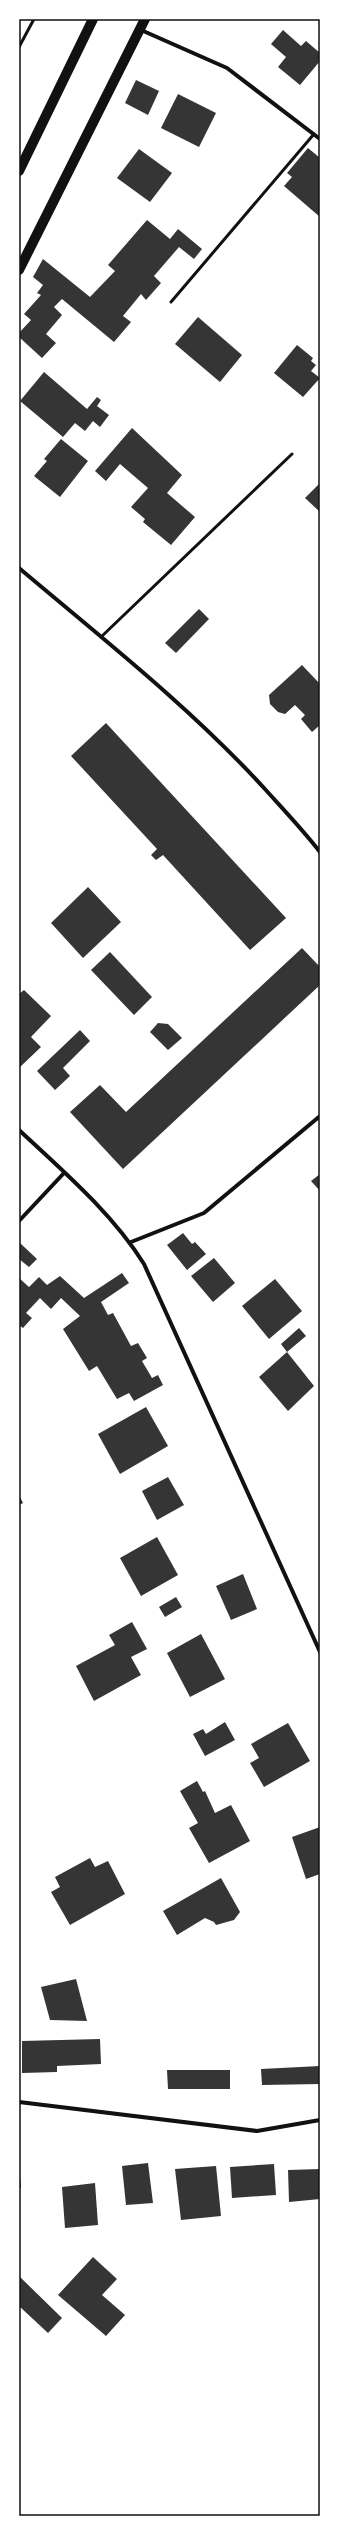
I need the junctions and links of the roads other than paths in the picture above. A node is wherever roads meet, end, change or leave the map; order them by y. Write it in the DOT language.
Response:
graph roads {
  1 [pos="34,19"];
  2 [pos="93,19"];
  3 [pos="145,19"];
  4 [pos="140,29"];
  5 [pos="19,47"];
  6 [pos="314,134"];
  7 [pos="320,139"];
  8 [pos="19,170"];
  9 [pos="19,270"];
  10 [pos="171,302"];
  11 [pos="292,454"];
  12 [pos="19,568"];
  13 [pos="101,637"];
  14 [pos="320,852"];
  15 [pos="320,1116"];
  16 [pos="19,1130"];
  17 [pos="64,1173"];
  18 [pos="19,1221"];
  19 [pos="131,1242"];
  20 [pos="320,1652"];
  21 [pos="19,2102"];
  22 [pos="320,2120"];
  1 -- 5 [label="lane"];
  2 -- 8 [label="main road"];
  3 -- 4 [label="main road"];
  4 -- 6 [label="street"];
  4 -- 9 [label="main road"];
  6 -- 7 [label="street"];
  6 -- 10 [label="lane"];
  11 -- 13 [label="lane"];
  12 -- 13 [label="street"];
  13 -- 14 [label="street"];
  15 -- 19 [label="street"];
  16 -- 17 [label="street"];
  17 -- 18 [label="street"];
  17 -- 19 [label="street"];
  19 -- 20 [label="street"];
  21 -- 22 [label="street"];
}
